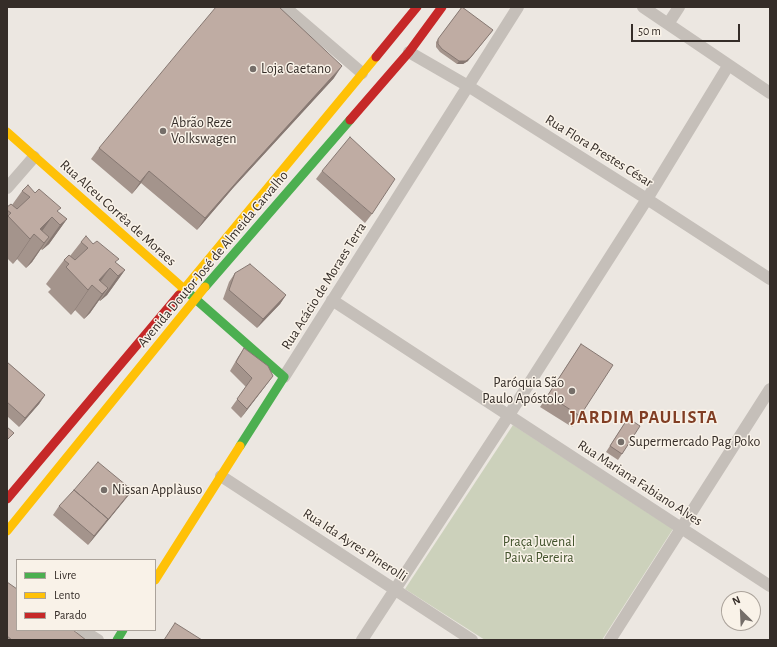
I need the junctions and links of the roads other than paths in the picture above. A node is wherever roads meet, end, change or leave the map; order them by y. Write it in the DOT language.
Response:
graph roads {
  1 [pos="285,7"];
  2 [pos="417,7"];
  3 [pos="442,7"];
  4 [pos="518,7"];
  5 [pos="643,7"];
  6 [pos="679,7"];
  7 [pos="668,24"];
  8 [pos="409,52"];
  9 [pos="728,66"];
  10 [pos="362,73"];
  11 [pos="468,86"];
  12 [pos="770,93"];
  13 [pos="7,132"];
  14 [pos="34,157"];
  15 [pos="7,188"];
  16 [pos="647,198"];
  17 [pos="770,279"];
  18 [pos="184,290"];
  19 [pos="196,299"];
  20 [pos="332,300"];
  21 [pos="284,377"];
  22 [pos="770,389"];
  23 [pos="509,415"];
  24 [pos="221,476"];
  25 [pos="7,499"];
  26 [pos="681,528"];
  27 [pos="7,531"];
  28 [pos="156,578"];
  29 [pos="770,586"];
  30 [pos="395,590"];
  31 [pos="84,631"];
  32 [pos="122,631"];
  33 [pos="98,640"];
  34 [pos="117,640"];
  35 [pos="362,640"];
  36 [pos="472,640"];
  37 [pos="610,640"];
  1 -- 10 [label="street"];
  2 -- 10 [label="main road, Avenida Doutor José de Almeida Carvalho"];
  3 -- 8 [label="main road, Avenida Doutor José de Almeida Carvalho"];
  4 -- 11 [label="street, Rua Acácio de Moraes Terra"];
  5 -- 7 [label="street"];
  6 -- 7 [label="street"];
  7 -- 9 [label="street"];
  8 -- 11 [label="street, Rua Flora Prestes César"];
  8 -- 19 [label="main road, Avenida Doutor José de Almeida Carvalho"];
  9 -- 12 [label="street"];
  9 -- 16 [label="street"];
  10 -- 18 [label="main road, Avenida Doutor José de Almeida Carvalho"];
  11 -- 16 [label="street, Rua Flora Prestes César"];
  11 -- 20 [label="street, Rua Acácio de Moraes Terra"];
  13 -- 14 [label="main road, Rua Alceu Corrêa de Moraes"];
  14 -- 15 [label="street"];
  14 -- 18 [label="main road, Rua Alceu Corrêa de Moraes"];
  16 -- 17 [label="street, Rua Flora Prestes César"];
  16 -- 23 [label="street"];
  18 -- 19 [label="main road, Rua Alceu Corrêa de Moraes"];
  18 -- 25 [label="main road, Avenida Doutor José de Almeida Carvalho"];
  19 -- 21 [label="main road, Rua Alceu Corrêa de Moraes"];
  19 -- 27 [label="main road, Avenida Doutor José de Almeida Carvalho"];
  20 -- 21 [label="street, Rua Acácio de Moraes Terra"];
  20 -- 23 [label="street, Rua Mariana Fabiano Alves"];
  21 -- 24 [label="main road, Rua Acácio de Moraes Terra"];
  22 -- 26 [label="street"];
  23 -- 26 [label="street, Rua Mariana Fabiano Alves"];
  23 -- 30 [label="street"];
  24 -- 28 [label="main road, Rua Acácio de Moraes Terra"];
  24 -- 30 [label="street, Rua Ida Ayres Pinerolli"];
  26 -- 29 [label="street, Rua Mariana Fabiano Alves"];
  26 -- 37 [label="street"];
  30 -- 35 [label="street"];
  30 -- 36 [label="street, Rua Ida Ayres Pinerolli"];
  31 -- 33 [label="street"];
  32 -- 34 [label="main road"];
}
